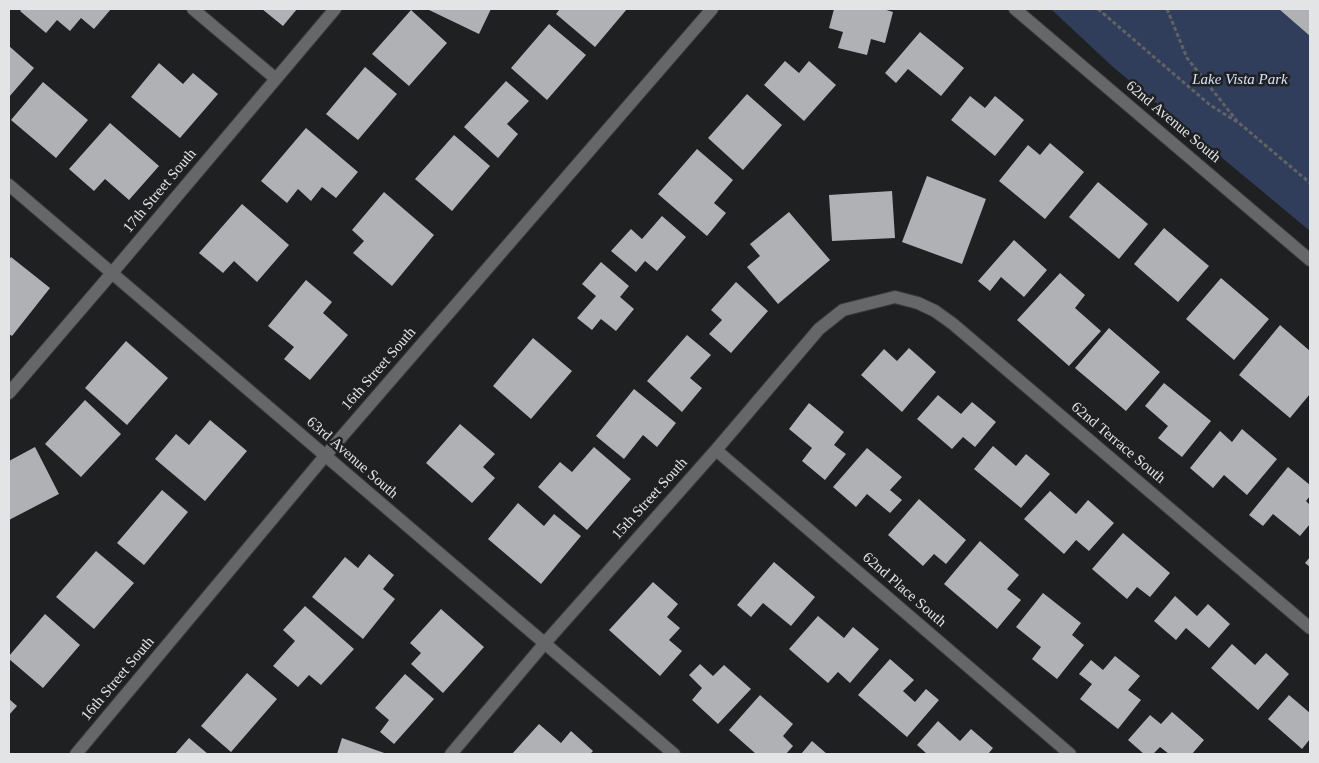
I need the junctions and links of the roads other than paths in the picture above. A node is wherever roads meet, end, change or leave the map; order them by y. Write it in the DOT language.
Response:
graph roads {
  1 [pos="194,9"];
  2 [pos="335,9"];
  3 [pos="712,9"];
  4 [pos="1014,9"];
  5 [pos="276,79"];
  6 [pos="9,185"];
  7 [pos="1310,260"];
  8 [pos="112,273"];
  9 [pos="895,298"];
  10 [pos="9,393"];
  11 [pos="716,450"];
  12 [pos="325,456"];
  13 [pos="1310,628"];
  14 [pos="544,644"];
  15 [pos="76,754"];
  16 [pos="451,754"];
  17 [pos="674,754"];
  18 [pos="1070,754"];
  1 -- 5 [label="street"];
  2 -- 5 [label="street, 17th Street South"];
  3 -- 12 [label="street, 16th Street South"];
  4 -- 7 [label="street, 62nd Avenue South"];
  5 -- 8 [label="street, 17th Street South"];
  6 -- 8 [label="street, 63rd Avenue South"];
  8 -- 10 [label="street, 17th Street South"];
  8 -- 12 [label="street, 63rd Avenue South"];
  9 -- 11 [label="street, 15th Street South"];
  9 -- 13 [label="street, 62nd Terrace South"];
  11 -- 14 [label="street, 15th Street South"];
  11 -- 18 [label="street, 62nd Place South"];
  12 -- 14 [label="street, 63rd Avenue South"];
  12 -- 15 [label="street, 16th Street South"];
  14 -- 16 [label="street, 15th Street South"];
  14 -- 17 [label="street, 63rd Avenue South"];
}
